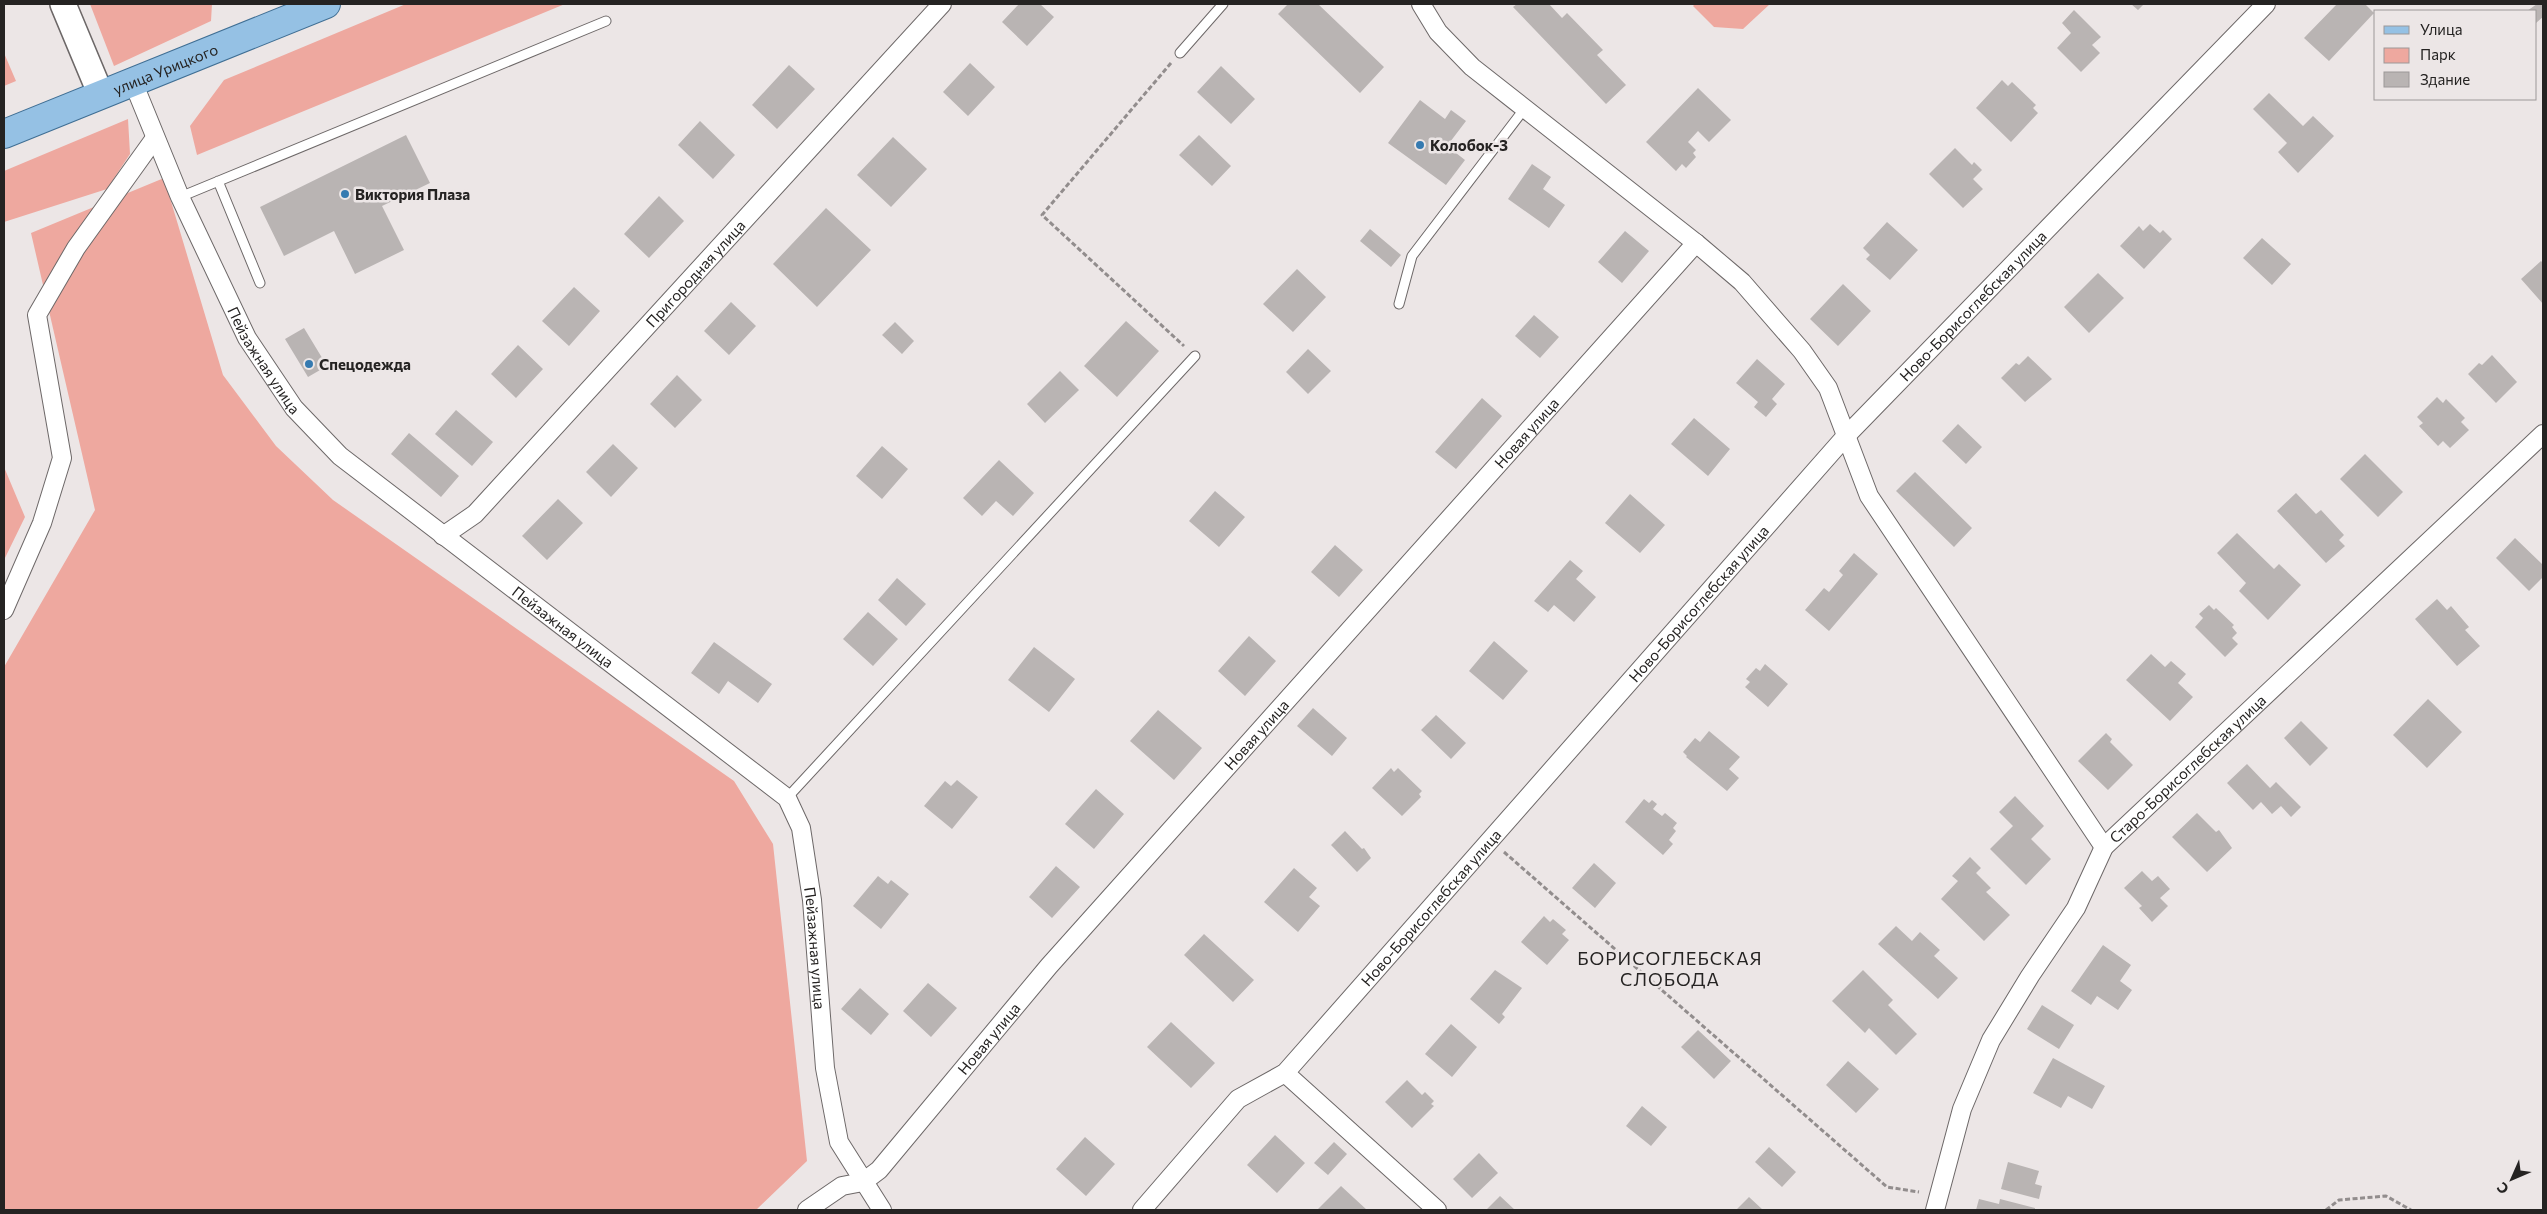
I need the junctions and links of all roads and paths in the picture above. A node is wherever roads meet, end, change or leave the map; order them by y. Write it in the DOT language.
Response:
graph roads {
  1 [pos="63,4"];
  2 [pos="326,4"];
  3 [pos="942,4"];
  4 [pos="1223,4"];
  5 [pos="1421,4"];
  6 [pos="2266,4"];
  7 [pos="606,21"];
  8 [pos="1180,53"];
  9 [pos="133,82"];
  10 [pos="101,95"];
  11 [pos="1524,108"];
  12 [pos="4,134"];
  13 [pos="155,138"];
  14 [pos="218,181"];
  15 [pos="180,197"];
  16 [pos="1696,243"];
  17 [pos="260,283"];
  18 [pos="1399,304"];
  19 [pos="1195,356"];
  20 [pos="2543,434"];
  21 [pos="1845,436"];
  22 [pos="443,536"];
  23 [pos="4,610"];
  24 [pos="787,798"];
  25 [pos="1490,840"];
  26 [pos="2104,848"];
  27 [pos="1285,1073"];
  28 [pos="862,1182"];
  29 [pos="1936,1203"];
  30 [pos="807,1210"];
  31 [pos="882,1210"];
  32 [pos="1142,1210"];
  33 [pos="1437,1210"];
  34 [pos="2326,1210"];
  35 [pos="2412,1210"];
  1 -- 10 [label="main road"];
  2 -- 9 [label="main road, улица Урицкого"];
  3 -- 22 [label="street, Пригородная улица"];
  4 -- 8 [label="lane"];
  5 -- 11 [label="street"];
  6 -- 21 [label="street, Ново-Борисоглебская улица"];
  7 -- 14 [label="lane"];
  8 -- 19 [label="path"];
  9 -- 10 [label="main road, улица Урицкого"];
  9 -- 13 [label="street, Пейзажная улица"];
  10 -- 12 [label="main road, улица Урицкого"];
  11 -- 16 [label="street"];
  11 -- 18 [label="lane"];
  13 -- 15 [label="street, Пейзажная улица"];
  13 -- 23 [label="street"];
  14 -- 15 [label="lane"];
  14 -- 17 [label="lane"];
  15 -- 22 [label="street, Пейзажная улица"];
  16 -- 21 [label="street"];
  16 -- 28 [label="street, Новая улица"];
  19 -- 24 [label="lane"];
  20 -- 26 [label="street, Старо-Борисоглебская улица"];
  21 -- 25 [label="street, Ново-Борисоглебская улица"];
  21 -- 26 [label="street"];
  22 -- 24 [label="street, Пейзажная улица"];
  24 -- 28 [label="street, Пейзажная улица"];
  25 -- 27 [label="street, Ново-Борисоглебская улица"];
  25 -- 29 [label="path"];
  26 -- 29 [label="street, Старо-Борисоглебская улица"];
  27 -- 32 [label="street, Ново-Борисоглебская улица"];
  27 -- 33 [label="street"];
  28 -- 30 [label="street, Новая улица"];
  28 -- 31 [label="street, Пейзажная улица"];
  34 -- 35 [label="path"];
}
